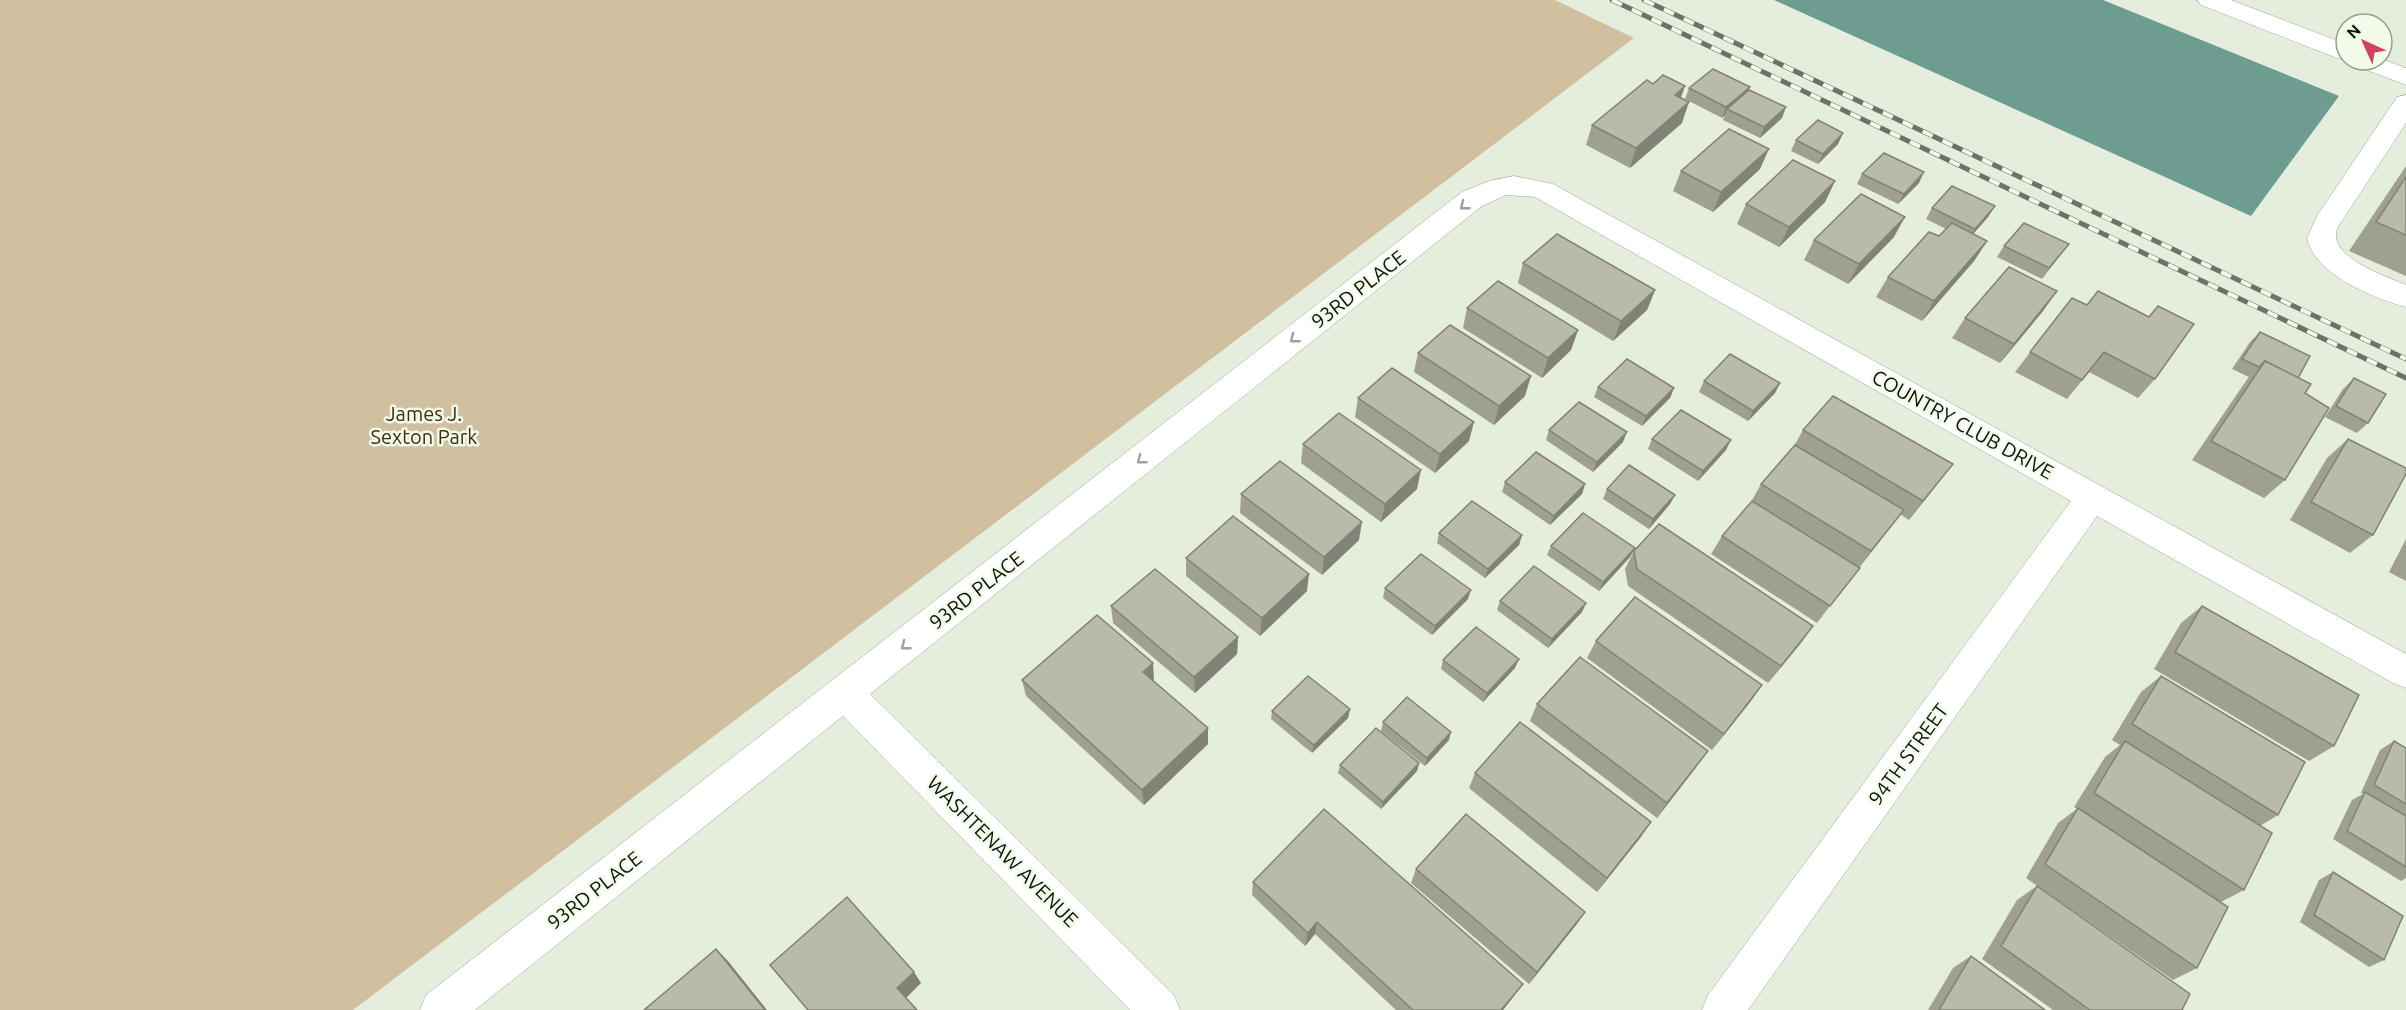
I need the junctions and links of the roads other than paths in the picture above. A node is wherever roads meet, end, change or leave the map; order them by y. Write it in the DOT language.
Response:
graph roads {
  1 [pos="2209,0"];
  2 [pos="2334,48"];
  3 [pos="2406,103"];
  4 [pos="1517,184"];
  5 [pos="2406,297"];
  6 [pos="2092,497"];
  7 [pos="2406,672"];
  8 [pos="845,693"];
  9 [pos="441,1010"];
  10 [pos="1159,1010"];
  11 [pos="1723,1010"];
  1 -- 2 [label="street"];
  3 -- 5 [label="street"];
  4 -- 6 [label="street, COUNTRY CLUB DRIVE"];
  4 -- 8 [label="street, 93RD PLACE, one-way"];
  6 -- 7 [label="street, COUNTRY CLUB DRIVE"];
  6 -- 11 [label="street, 94TH STREET"];
  8 -- 9 [label="street, 93RD PLACE"];
  8 -- 10 [label="street, WASHTENAW AVENUE"];
}
